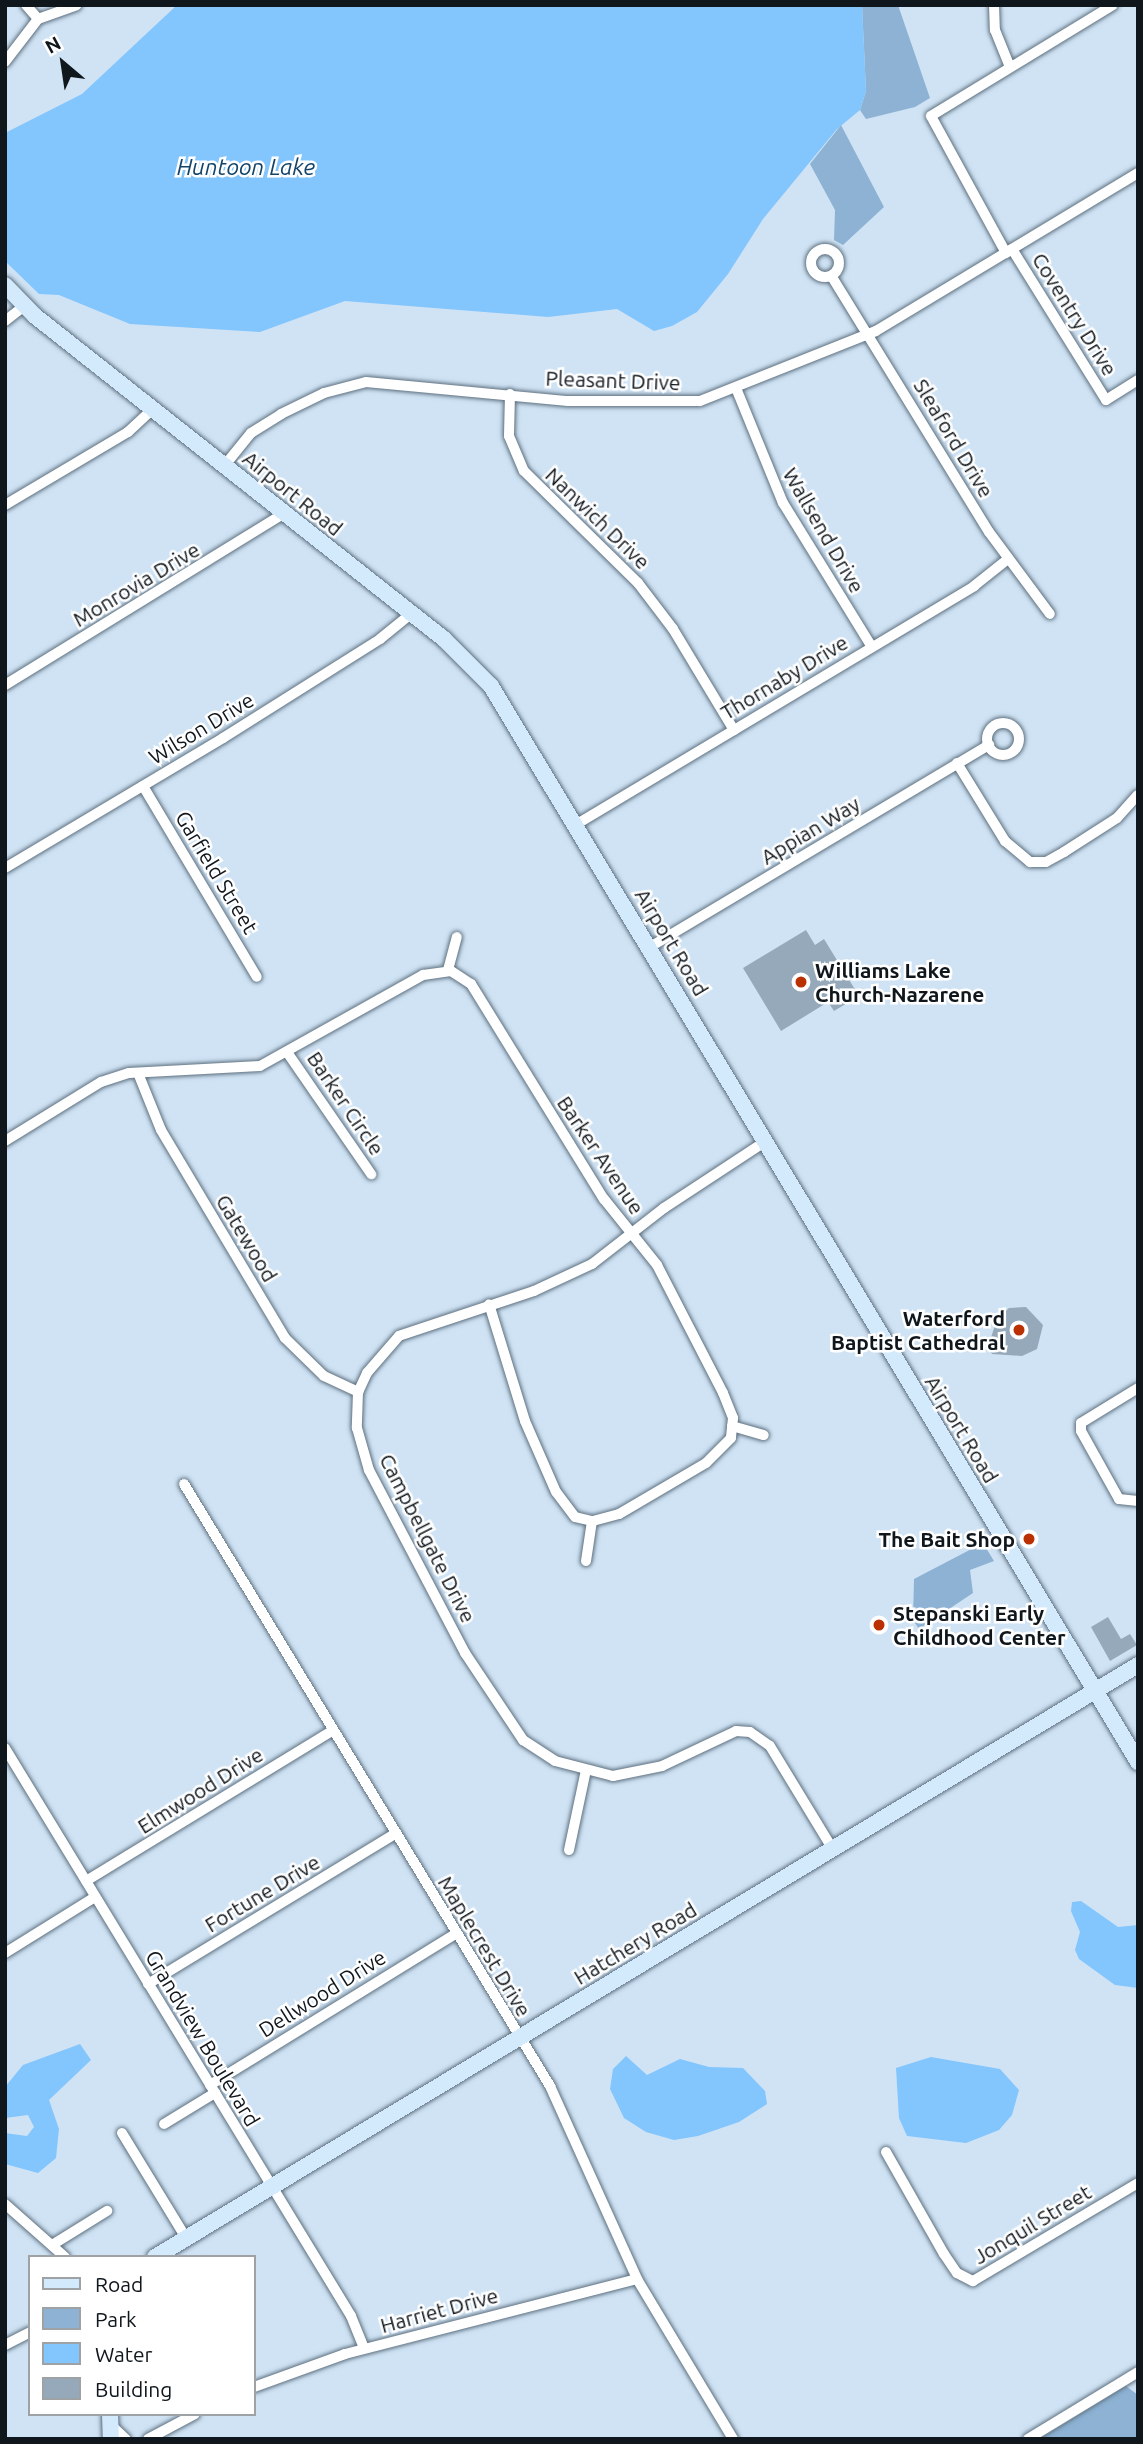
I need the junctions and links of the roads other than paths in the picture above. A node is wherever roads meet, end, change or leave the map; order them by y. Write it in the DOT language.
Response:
graph roads {
  1 [pos="26,5"];
  2 [pos="77,5"];
  3 [pos="994,5"];
  4 [pos="1113,5"];
  5 [pos="38,19"];
  6 [pos="5,62"];
  7 [pos="1010,67"];
  8 [pos="1138,173"];
  9 [pos="1009,251"];
  10 [pos="832,277"];
  11 [pos="5,285"];
  12 [pos="24,306"];
  13 [pos="5,321"];
  14 [pos="868,335"];
  15 [pos="1138,380"];
  16 [pos="736,388"];
  17 [pos="510,394"];
  18 [pos="153,409"];
  19 [pos="225,465"];
  20 [pos="5,505"];
  21 [pos="285,513"];
  22 [pos="1008,559"];
  23 [pos="412,613"];
  24 [pos="1050,614"];
  25 [pos="872,647"];
  26 [pos="5,685"];
  27 [pos="734,730"];
  28 [pos="989,744"];
  29 [pos="957,763"];
  30 [pos="143,786"];
  31 [pos="1138,795"];
  32 [pos="577,824"];
  33 [pos="5,868"];
  34 [pos="457,937"];
  35 [pos="650,947"];
  36 [pos="448,970"];
  37 [pos="257,977"];
  38 [pos="289,1055"];
  39 [pos="138,1073"];
  40 [pos="5,1141"];
  41 [pos="766,1141"];
  42 [pos="371,1174"];
  43 [pos="631,1235"];
  44 [pos="489,1304"];
  45 [pos="1138,1388"];
  46 [pos="358,1392"];
  47 [pos="732,1426"];
  48 [pos="764,1435"];
  49 [pos="184,1484"];
  50 [pos="1138,1501"];
  51 [pos="592,1521"];
  52 [pos="586,1561"];
  53 [pos="1138,1665"];
  54 [pos="1094,1691"];
  55 [pos="333,1730"];
  56 [pos="5,1748"];
  57 [pos="1138,1762"];
  58 [pos="10,1768"];
  59 [pos="586,1770"];
  60 [pos="395,1834"];
  61 [pos="832,1848"];
  62 [pos="569,1850"];
  63 [pos="86,1881"];
  64 [pos="95,1897"];
  65 [pos="455,1934"];
  66 [pos="5,1953"];
  67 [pos="148,1984"];
  68 [pos="518,2038"];
  69 [pos="212,2089"];
  70 [pos="164,2124"];
  71 [pos="122,2133"];
  72 [pos="886,2152"];
  73 [pos="1138,2183"];
  74 [pos="272,2187"];
  75 [pos="5,2204"];
  76 [pos="107,2211"];
  77 [pos="186,2238"];
  78 [pos="52,2245"];
  79 [pos="63,2255"];
  80 [pos="158,2255"];
  81 [pos="637,2279"];
  82 [pos="28,2333"];
  83 [pos="5,2345"];
  84 [pos="363,2349"];
  85 [pos="1138,2372"];
  86 [pos="256,2386"];
  87 [pos="191,2416"];
  88 [pos="148,2439"];
  89 [pos="733,2439"];
  90 [pos="1028,2439"];
  1 -- 5 [label="street"];
  2 -- 5 [label="street"];
  3 -- 7 [label="street"];
  4 -- 7 [label="street"];
  5 -- 6 [label="street"];
  7 -- 9 [label="street, Coventry Drive"];
  8 -- 9 [label="street, Pleasant Drive"];
  9 -- 14 [label="street, Pleasant Drive"];
  9 -- 15 [label="street, Coventry Drive"];
  10 -- 14 [label="street, Sleaford Drive"];
  11 -- 12 [label="street, Airport Road"];
  12 -- 13 [label="street"];
  12 -- 18 [label="street, Airport Road"];
  14 -- 16 [label="street, Pleasant Drive"];
  14 -- 22 [label="street, Sleaford Drive"];
  16 -- 17 [label="street, Pleasant Drive"];
  16 -- 25 [label="street, Wallsend Drive"];
  17 -- 19 [label="street, Pleasant Drive"];
  17 -- 27 [label="street, Nanwich Drive"];
  18 -- 19 [label="street, Airport Road"];
  18 -- 20 [label="street"];
  19 -- 21 [label="street, Airport Road"];
  21 -- 23 [label="street, Airport Road"];
  21 -- 26 [label="street, Monrovia Drive"];
  22 -- 24 [label="street, Sleaford Drive"];
  22 -- 25 [label="street, Thornaby Drive"];
  23 -- 30 [label="street, Wilson Drive"];
  23 -- 32 [label="street, Airport Road"];
  25 -- 27 [label="street, Thornaby Drive"];
  27 -- 32 [label="street, Thornaby Drive"];
  28 -- 29 [label="street, Appian Way"];
  29 -- 31 [label="street"];
  29 -- 35 [label="street, Appian Way"];
  30 -- 33 [label="street, Wilson Drive"];
  30 -- 37 [label="street, Garfield Street"];
  32 -- 35 [label="street, Airport Road"];
  34 -- 36 [label="street"];
  35 -- 41 [label="street, Airport Road"];
  36 -- 38 [label="street"];
  36 -- 43 [label="street, Barker Avenue"];
  38 -- 39 [label="street"];
  38 -- 42 [label="street, Barker Circle"];
  39 -- 40 [label="street"];
  39 -- 46 [label="street, Gatewood"];
  41 -- 43 [label="street"];
  41 -- 54 [label="street, Airport Road"];
  43 -- 44 [label="street"];
  43 -- 47 [label="street, Barker Avenue"];
  44 -- 46 [label="street"];
  44 -- 51 [label="street"];
  45 -- 50 [label="street"];
  46 -- 59 [label="street, Campbellgate Drive"];
  47 -- 48 [label="street"];
  47 -- 51 [label="street"];
  49 -- 55 [label="street, Maplecrest Drive"];
  51 -- 52 [label="street"];
  53 -- 54 [label="street, Hatchery Road"];
  54 -- 57 [label="street, Airport Road"];
  54 -- 61 [label="street, Hatchery Road"];
  55 -- 60 [label="street, Maplecrest Drive"];
  55 -- 63 [label="street, Elmwood Drive"];
  56 -- 58 [label="street, Grandview Boulevard"];
  58 -- 63 [label="street, Grandview Boulevard"];
  59 -- 61 [label="street, Campbellgate Drive"];
  59 -- 62 [label="street"];
  60 -- 65 [label="street, Maplecrest Drive"];
  60 -- 67 [label="street, Fortune Drive"];
  61 -- 68 [label="street, Hatchery Road"];
  63 -- 64 [label="street, Grandview Boulevard"];
  64 -- 66 [label="street"];
  64 -- 67 [label="street, Grandview Boulevard"];
  65 -- 68 [label="street, Maplecrest Drive"];
  65 -- 69 [label="street, Dellwood Drive"];
  67 -- 69 [label="street, Grandview Boulevard"];
  68 -- 74 [label="street, Hatchery Road"];
  68 -- 81 [label="street, Maplecrest Drive"];
  69 -- 70 [label="street, Dellwood Drive"];
  69 -- 74 [label="street, Grandview Boulevard"];
  71 -- 77 [label="street"];
  72 -- 73 [label="street, Jonquil Street"];
  74 -- 77 [label="street, Hatchery Road"];
  74 -- 84 [label="street, Grandview Boulevard"];
  75 -- 78 [label="street"];
  76 -- 78 [label="street"];
  77 -- 80 [label="street, Hatchery Road"];
  78 -- 79 [label="street"];
  81 -- 84 [label="street, Harriet Drive"];
  81 -- 89 [label="street, Maplecrest Drive"];
  82 -- 83 [label="street"];
  84 -- 86 [label="street, Harriet Drive"];
  85 -- 90 [label="street"];
  87 -- 88 [label="street"];
}
